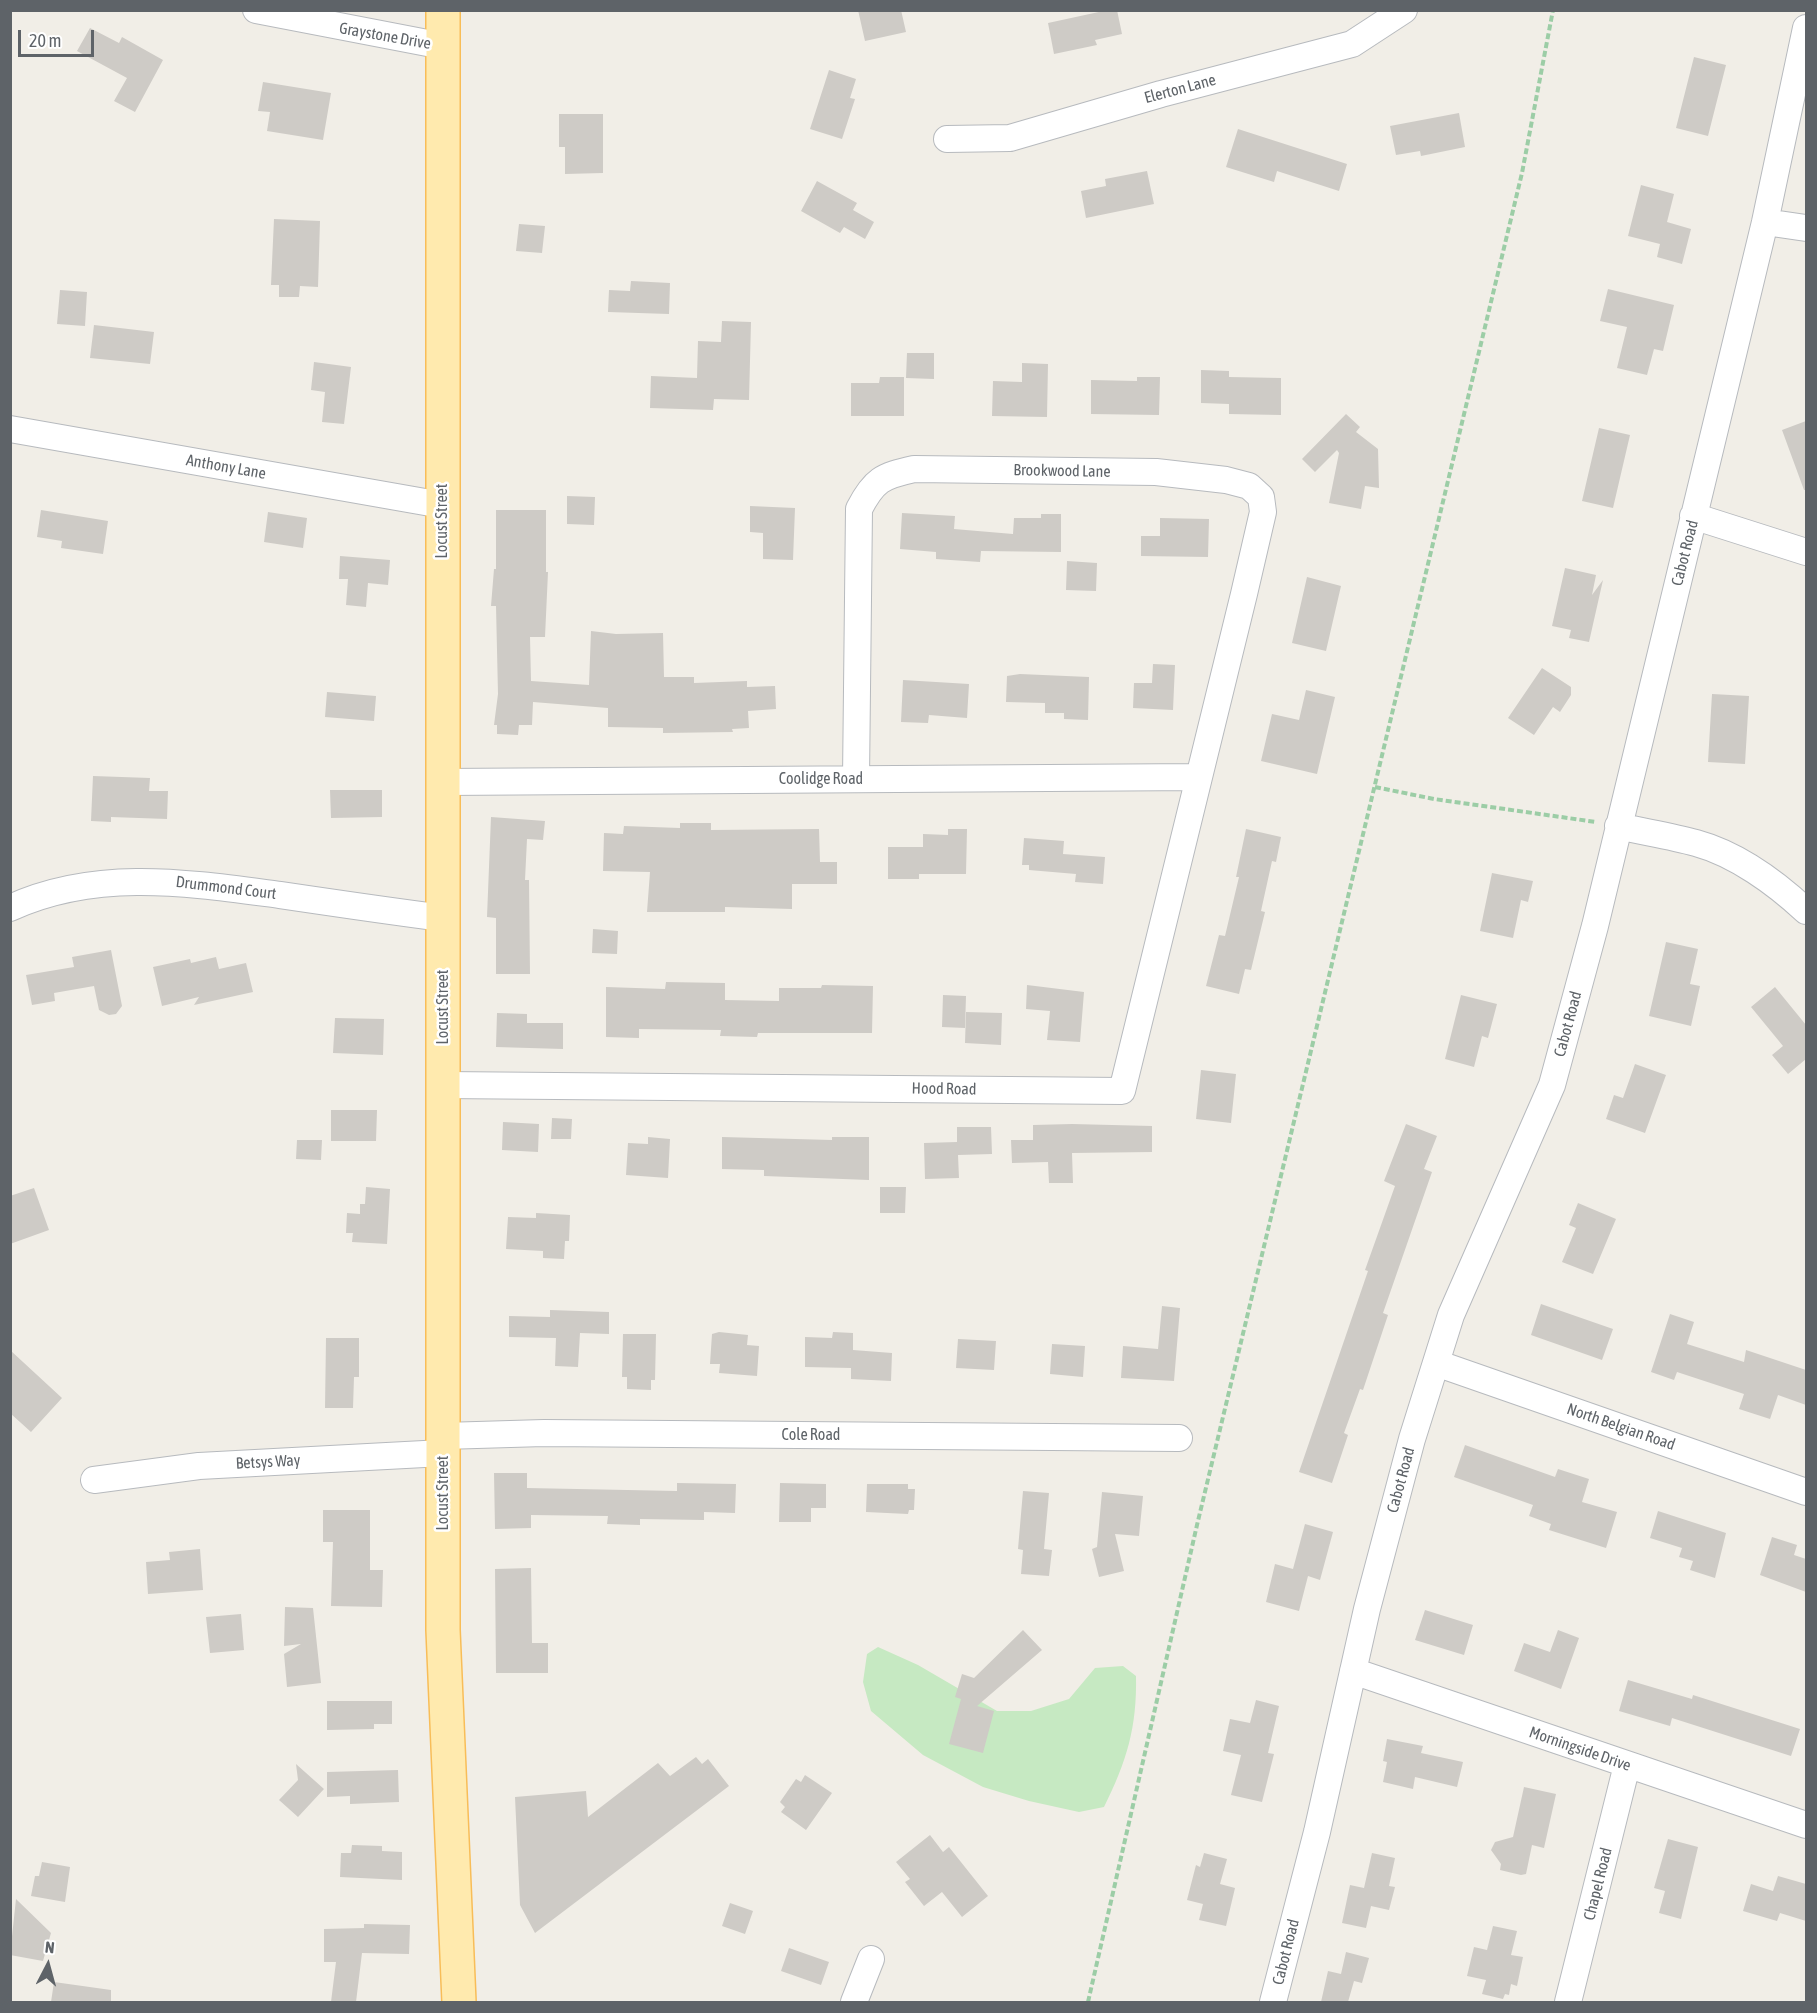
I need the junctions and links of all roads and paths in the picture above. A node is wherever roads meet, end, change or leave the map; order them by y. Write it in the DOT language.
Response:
graph roads {
  1 [pos="256,10"];
  2 [pos="443,10"];
  3 [pos="1404,10"];
  4 [pos="1553,10"];
  5 [pos="1806,28"];
  6 [pos="443,46"];
  7 [pos="947,139"];
  8 [pos="1765,222"];
  9 [pos="1806,228"];
  10 [pos="10,429"];
  11 [pos="442,505"];
  12 [pos="1693,516"];
  13 [pos="1806,552"];
  14 [pos="1199,777"];
  15 [pos="856,779"];
  16 [pos="443,782"];
  17 [pos="1375,787"];
  18 [pos="1618,826"];
  19 [pos="10,908"];
  20 [pos="1806,910"];
  21 [pos="443,918"];
  22 [pos="443,1085"];
  23 [pos="1436,1363"];
  24 [pos="1179,1438"];
  25 [pos="443,1444"];
  26 [pos="94,1480"];
  27 [pos="1806,1492"];
  28 [pos="1353,1671"];
  29 [pos="1627,1765"];
  30 [pos="1806,1826"];
  31 [pos="871,1959"];
  32 [pos="459,2002"];
  33 [pos="854,2002"];
  34 [pos="1088,2002"];
  35 [pos="1273,2002"];
  36 [pos="1568,2002"];
  1 -- 6 [label="street, Graystone Drive"];
  2 -- 6 [label="main road, Locust Street"];
  3 -- 7 [label="street, Elerton Lane"];
  4 -- 17 [label="path"];
  5 -- 8 [label="street, Cabot Road"];
  6 -- 11 [label="main road, Locust Street"];
  8 -- 9 [label="street"];
  8 -- 12 [label="street, Cabot Road"];
  10 -- 11 [label="street, Anthony Lane"];
  11 -- 16 [label="main road, Locust Street"];
  12 -- 13 [label="street"];
  12 -- 18 [label="street, Cabot Road"];
  14 -- 15 [label="street, Coolidge Road"];
  14 -- 15 [label="street, Brookwood Lane"];
  14 -- 22 [label="street, Hood Road"];
  15 -- 16 [label="street, Coolidge Road"];
  16 -- 21 [label="main road, Locust Street"];
  17 -- 18 [label="path"];
  17 -- 34 [label="path"];
  18 -- 20 [label="street"];
  18 -- 23 [label="street, Cabot Road"];
  19 -- 21 [label="street, Drummond Court"];
  21 -- 22 [label="main road, Locust Street"];
  22 -- 25 [label="main road, Locust Street"];
  23 -- 27 [label="street, North Belgian Road"];
  23 -- 28 [label="street, Cabot Road"];
  24 -- 25 [label="street, Cole Road"];
  25 -- 26 [label="street, Betsys Way"];
  25 -- 32 [label="main road, Locust Street"];
  28 -- 29 [label="street, Morningside Drive"];
  28 -- 35 [label="street, Cabot Road"];
  29 -- 30 [label="street, Morningside Drive"];
  29 -- 36 [label="street, Chapel Road"];
  31 -- 33 [label="street"];
}
